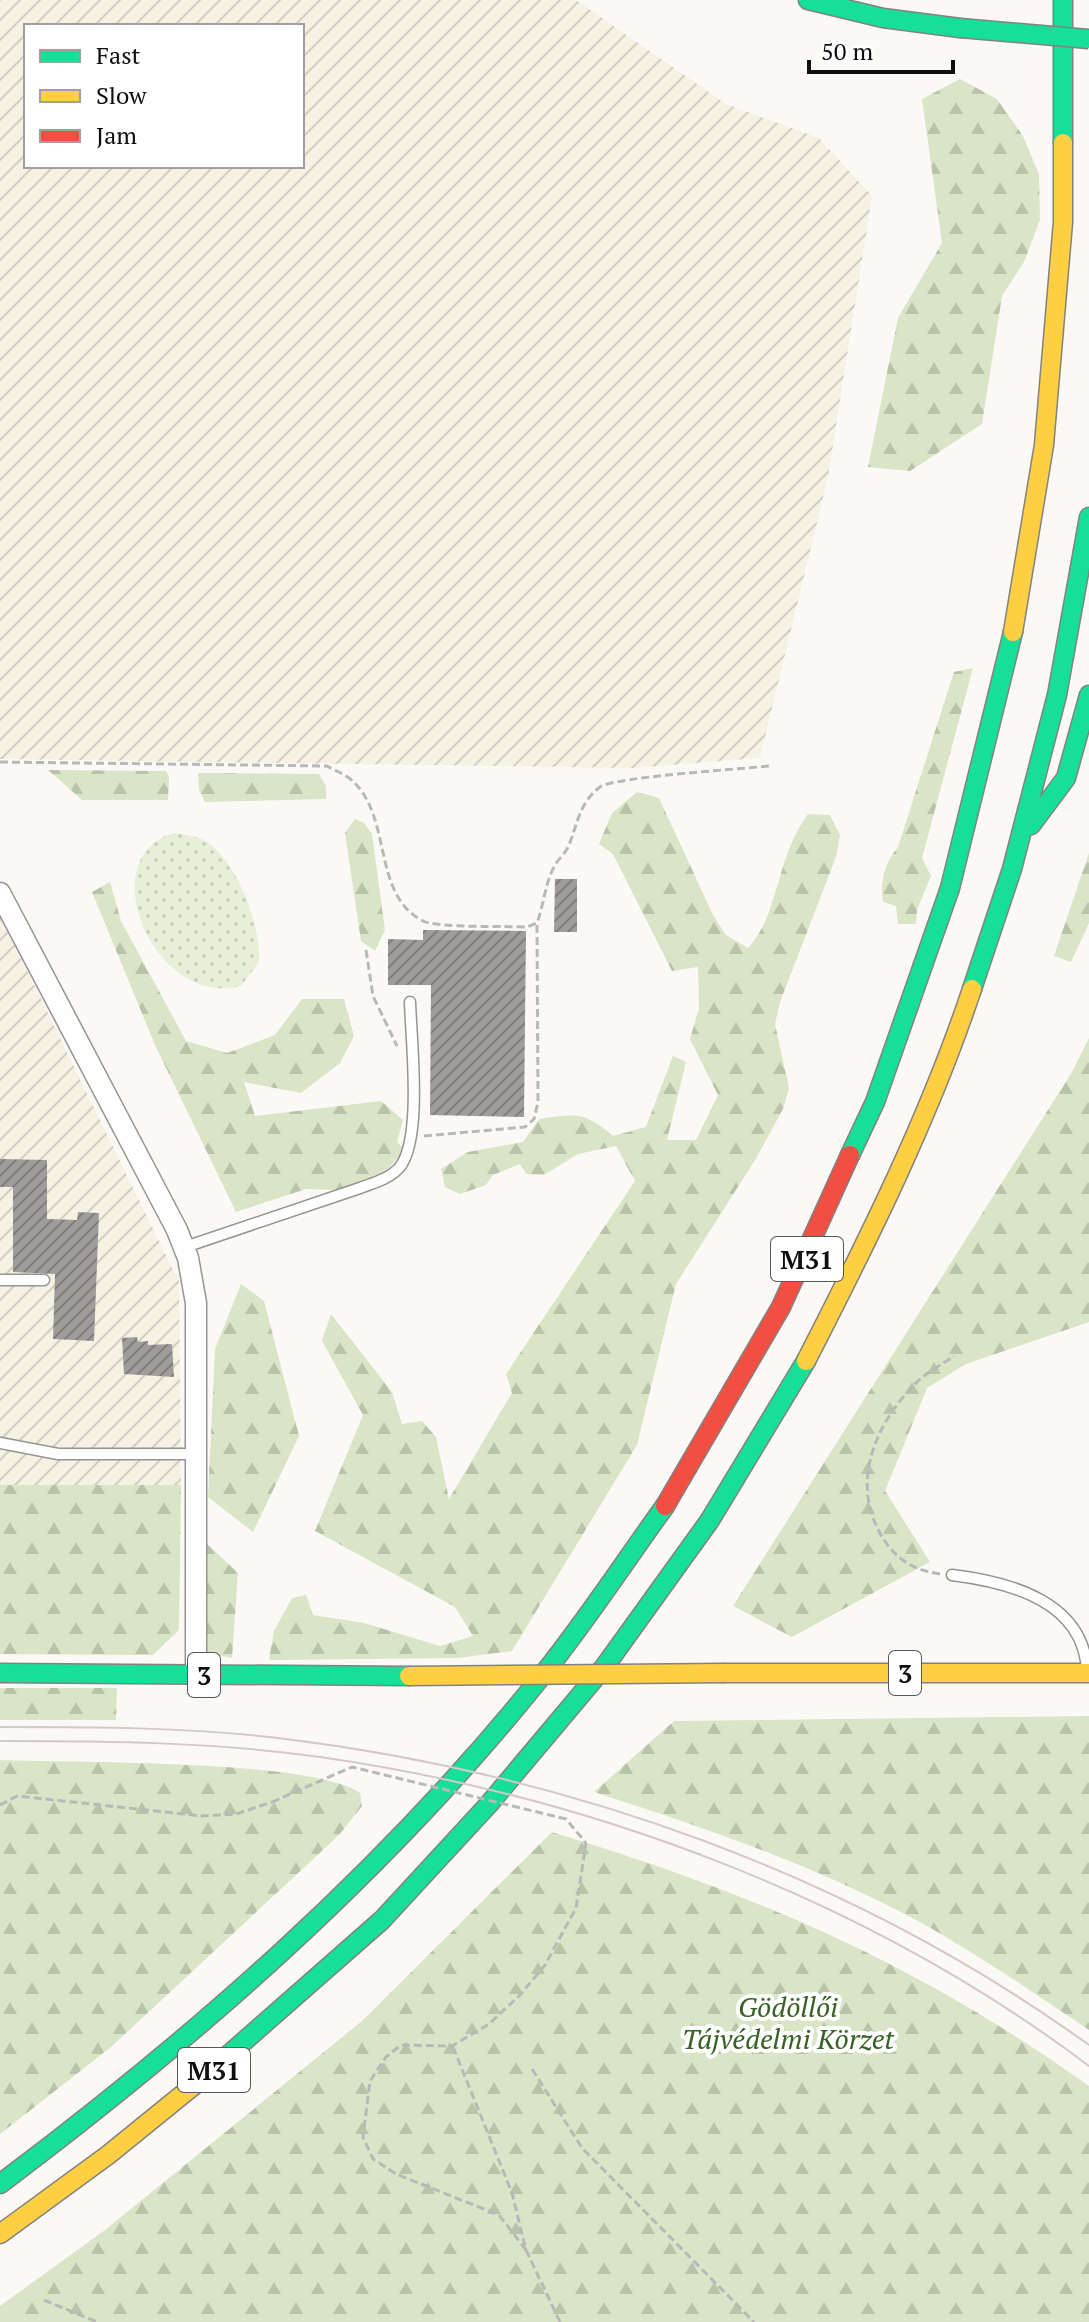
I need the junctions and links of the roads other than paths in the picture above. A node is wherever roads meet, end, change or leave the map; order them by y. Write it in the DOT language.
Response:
graph roads {
  1 [pos="808,0"];
  2 [pos="1063,0"];
  3 [pos="1089,39"];
  4 [pos="1089,517"];
  5 [pos="1089,695"];
  6 [pos="1023,835"];
  7 [pos="0,893"];
  8 [pos="410,1002"];
  9 [pos="185,1247"];
  10 [pos="0,1280"];
  11 [pos="44,1280"];
  12 [pos="0,1443"];
  13 [pos="198,1454"];
  14 [pos="952,1575"];
  15 [pos="0,1673"];
  16 [pos="1088,1673"];
  17 [pos="196,1675"];
  18 [pos="0,2184"];
  19 [pos="0,2234"];
  1 -- 3 [label="main road, bridge"];
  2 -- 18 [label="main road, M31"];
  4 -- 6 [label="main road, M31"];
  5 -- 6 [label="main road"];
  6 -- 19 [label="main road, M31"];
  7 -- 9 [label="street"];
  8 -- 9 [label="lane"];
  9 -- 13 [label="street"];
  10 -- 11 [label="lane"];
  12 -- 13 [label="lane"];
  13 -- 17 [label="street"];
  14 -- 16 [label="lane"];
  15 -- 17 [label="main road, 3"];
  16 -- 17 [label="main road, 3, bridge"];
}
